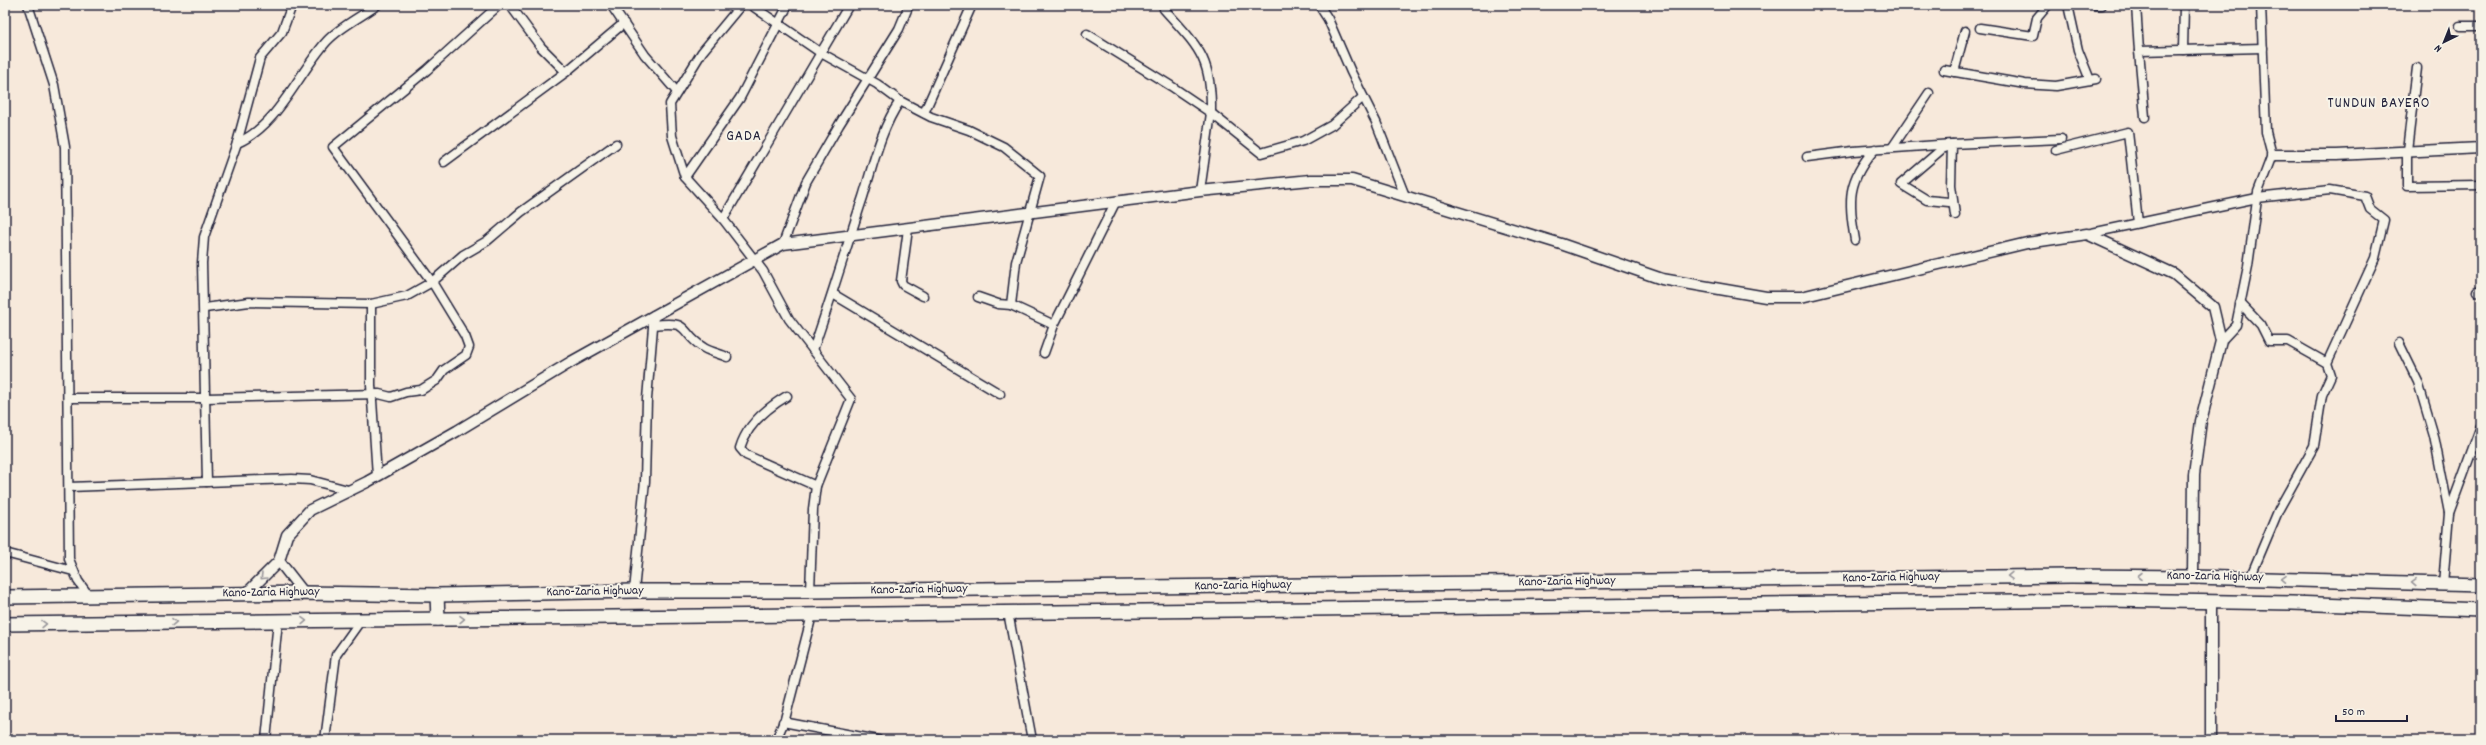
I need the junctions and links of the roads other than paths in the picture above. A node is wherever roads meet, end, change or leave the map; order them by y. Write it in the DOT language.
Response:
graph roads {
  1 [pos="28,5"];
  2 [pos="292,5"];
  3 [pos="377,5"];
  4 [pos="499,5"];
  5 [pos="510,5"];
  6 [pos="611,5"];
  7 [pos="741,5"];
  8 [pos="751,5"];
  9 [pos="788,5"];
  10 [pos="849,5"];
  11 [pos="909,5"];
  12 [pos="972,5"];
  13 [pos="1319,5"];
  14 [pos="2048,5"];
  15 [pos="2068,5"];
  16 [pos="2095,5"];
  17 [pos="2102,5"];
  18 [pos="2136,5"];
  19 [pos="2184,5"];
  20 [pos="2261,5"];
  21 [pos="1164,9"];
  22 [pos="624,23"];
  23 [pos="778,23"];
  24 [pos="2460,26"];
  25 [pos="2481,26"];
  26 [pos="1980,28"];
  27 [pos="1965,31"];
  28 [pos="1087,34"];
  29 [pos="2263,48"];
  30 [pos="2183,50"];
  31 [pos="2139,51"];
  32 [pos="821,53"];
  33 [pos="2417,68"];
  34 [pos="1944,70"];
  35 [pos="566,72"];
  36 [pos="1954,72"];
  37 [pos="868,79"];
  38 [pos="677,92"];
  39 [pos="1929,93"];
  40 [pos="1363,97"];
  41 [pos="900,101"];
  42 [pos="924,113"];
  43 [pos="1212,114"];
  44 [pos="2145,117"];
  45 [pos="2061,139"];
  46 [pos="237,143"];
  47 [pos="616,144"];
  48 [pos="1952,144"];
  49 [pos="1892,148"];
  50 [pos="2481,148"];
  51 [pos="1875,149"];
  52 [pos="2056,150"];
  53 [pos="2407,150"];
  54 [pos="2272,155"];
  55 [pos="1807,157"];
  56 [pos="444,162"];
  57 [pos="685,177"];
  58 [pos="2481,185"];
  59 [pos="1200,191"];
  60 [pos="1405,196"];
  61 [pos="2257,198"];
  62 [pos="1116,201"];
  63 [pos="1949,202"];
  64 [pos="1031,212"];
  65 [pos="1955,215"];
  66 [pos="723,219"];
  67 [pos="2138,223"];
  68 [pos="908,228"];
  69 [pos="2086,234"];
  70 [pos="848,237"];
  71 [pos="1855,240"];
  72 [pos="783,244"];
  73 [pos="752,260"];
  74 [pos="432,282"];
  75 [pos="833,294"];
  76 [pos="923,296"];
  77 [pos="978,297"];
  78 [pos="2240,303"];
  79 [pos="371,304"];
  80 [pos="1011,305"];
  81 [pos="205,308"];
  82 [pos="654,320"];
  83 [pos="1054,325"];
  84 [pos="2222,341"];
  85 [pos="2399,343"];
  86 [pos="813,350"];
  87 [pos="1044,353"];
  88 [pos="728,357"];
  89 [pos="2327,363"];
  90 [pos="372,394"];
  91 [pos="1000,394"];
  92 [pos="787,396"];
  93 [pos="68,398"];
  94 [pos="206,398"];
  95 [pos="2481,426"];
  96 [pos="377,476"];
  97 [pos="207,482"];
  98 [pos="816,486"];
  99 [pos="69,487"];
  100 [pos="348,490"];
  101 [pos="2449,513"];
  102 [pos="5,553"];
  103 [pos="279,561"];
  104 [pos="73,571"];
  105 [pos="2193,576"];
  106 [pos="2250,578"];
  107 [pos="2443,584"];
  108 [pos="2481,585"];
  109 [pos="634,591"];
  110 [pos="810,591"];
  111 [pos="304,592"];
  112 [pos="247,593"];
  113 [pos="437,595"];
  114 [pos="89,596"];
  115 [pos="5,597"];
  116 [pos="2211,602"];
  117 [pos="2481,610"];
  118 [pos="1008,612"];
  119 [pos="812,615"];
  120 [pos="438,619"];
  121 [pos="361,620"];
  122 [pos="278,621"];
  123 [pos="5,624"];
  124 [pos="783,722"];
  125 [pos="266,740"];
  126 [pos="324,740"];
  127 [pos="776,740"];
  128 [pos="878,740"];
  129 [pos="1031,740"];
  130 [pos="2211,740"];
  1 -- 93 [label="street"];
  2 -- 46 [label="street"];
  3 -- 46 [label="street"];
  4 -- 74 [label="street"];
  5 -- 35 [label="street"];
  6 -- 22 [label="street"];
  7 -- 38 [label="street"];
  8 -- 23 [label="street"];
  9 -- 23 [label="street"];
  10 -- 32 [label="street"];
  11 -- 37 [label="street"];
  12 -- 42 [label="street"];
  13 -- 40 [label="street"];
  14 -- 26 [label="street"];
  15 -- 36 [label="street"];
  16 -- 17 [label="street"];
  18 -- 31 [label="street"];
  19 -- 30 [label="street"];
  20 -- 29 [label="street"];
  21 -- 43 [label="street"];
  22 -- 35 [label="street"];
  22 -- 38 [label="street"];
  23 -- 32 [label="street"];
  23 -- 57 [label="street"];
  24 -- 25 [label="street"];
  27 -- 36 [label="street"];
  28 -- 43 [label="street"];
  29 -- 30 [label="street"];
  29 -- 54 [label="street"];
  30 -- 31 [label="street"];
  31 -- 44 [label="street"];
  32 -- 37 [label="street"];
  32 -- 66 [label="street"];
  33 -- 53 [label="street"];
  34 -- 36 [label="street"];
  35 -- 56 [label="street"];
  37 -- 41 [label="street"];
  37 -- 72 [label="street"];
  38 -- 57 [label="street"];
  39 -- 49 [label="street"];
  40 -- 43 [label="street"];
  40 -- 60 [label="street"];
  41 -- 42 [label="street"];
  41 -- 70 [label="street"];
  42 -- 64 [label="street"];
  43 -- 59 [label="street"];
  45 -- 48 [label="street"];
  46 -- 81 [label="street"];
  47 -- 74 [label="street"];
  48 -- 49 [label="street"];
  48 -- 63 [label="street"];
  48 -- 65 [label="street"];
  49 -- 51 [label="street"];
  50 -- 53 [label="street"];
  51 -- 55 [label="street"];
  51 -- 71 [label="street"];
  52 -- 67 [label="street"];
  53 -- 54 [label="street"];
  53 -- 58 [label="street"];
  54 -- 61 [label="street"];
  57 -- 66 [label="street"];
  59 -- 60 [label="street"];
  59 -- 62 [label="street"];
  60 -- 69 [label="street"];
  61 -- 67 [label="street"];
  61 -- 78 [label="street"];
  61 -- 89 [label="street"];
  62 -- 64 [label="street"];
  62 -- 83 [label="street"];
  64 -- 68 [label="street"];
  64 -- 80 [label="street"];
  66 -- 73 [label="street"];
  67 -- 69 [label="street"];
  68 -- 70 [label="street"];
  68 -- 76 [label="street"];
  69 -- 84 [label="street"];
  70 -- 72 [label="street"];
  70 -- 75 [label="street"];
  72 -- 73 [label="street"];
  73 -- 82 [label="street"];
  73 -- 86 [label="street"];
  74 -- 79 [label="street"];
  74 -- 90 [label="street"];
  75 -- 86 [label="street"];
  75 -- 91 [label="street"];
  77 -- 80 [label="street"];
  78 -- 84 [label="street"];
  78 -- 89 [label="street"];
  79 -- 81 [label="street"];
  79 -- 90 [label="street"];
  80 -- 83 [label="street"];
  81 -- 94 [label="street"];
  82 -- 88 [label="street"];
  82 -- 96 [label="street"];
  82 -- 109 [label="street"];
  83 -- 87 [label="street"];
  84 -- 105 [label="street"];
  85 -- 101 [label="street"];
  86 -- 98 [label="street"];
  89 -- 106 [label="street"];
  90 -- 94 [label="street"];
  90 -- 96 [label="street"];
  92 -- 98 [label="street"];
  93 -- 94 [label="street"];
  93 -- 99 [label="street"];
  94 -- 97 [label="street"];
  95 -- 101 [label="street"];
  96 -- 100 [label="street"];
  97 -- 99 [label="street"];
  97 -- 100 [label="street"];
  98 -- 110 [label="street"];
  99 -- 104 [label="street"];
  100 -- 103 [label="street"];
  101 -- 107 [label="street"];
  102 -- 104 [label="street"];
  103 -- 111 [label="street"];
  103 -- 112 [label="street, one-way"];
  104 -- 114 [label="street"];
  105 -- 106 [label="highway, Kano-Zaria Highway"];
  105 -- 110 [label="highway, Kano-Zaria Highway, one-way"];
  107 -- 106 [label="highway, Kano-Zaria Highway, one-way"];
  107 -- 108 [label="highway, Kano-Zaria Highway"];
  109 -- 110 [label="highway, Kano-Zaria Highway"];
  109 -- 113 [label="highway, Kano-Zaria Highway"];
  111 -- 112 [label="highway, Kano-Zaria Highway"];
  111 -- 113 [label="highway, Kano-Zaria Highway"];
  112 -- 114 [label="highway, Kano-Zaria Highway"];
  113 -- 120 [label="highway"];
  114 -- 115 [label="highway, Kano-Zaria Highway"];
  116 -- 117 [label="highway, Kano-Zaria Highway"];
  116 -- 118 [label="highway, Kano-Zaria Highway"];
  116 -- 130 [label="street"];
  118 -- 119 [label="highway, Kano-Zaria Highway"];
  118 -- 129 [label="street"];
  120 -- 119 [label="highway, Kano-Zaria Highway, one-way"];
  119 -- 124 [label="street"];
  120 -- 121 [label="highway, Kano-Zaria Highway"];
  122 -- 121 [label="highway, Kano-Zaria Highway, one-way"];
  121 -- 126 [label="street"];
  123 -- 122 [label="highway, Kano-Zaria Highway, one-way"];
  122 -- 125 [label="street"];
  124 -- 127 [label="street"];
  124 -- 128 [label="street"];
}
